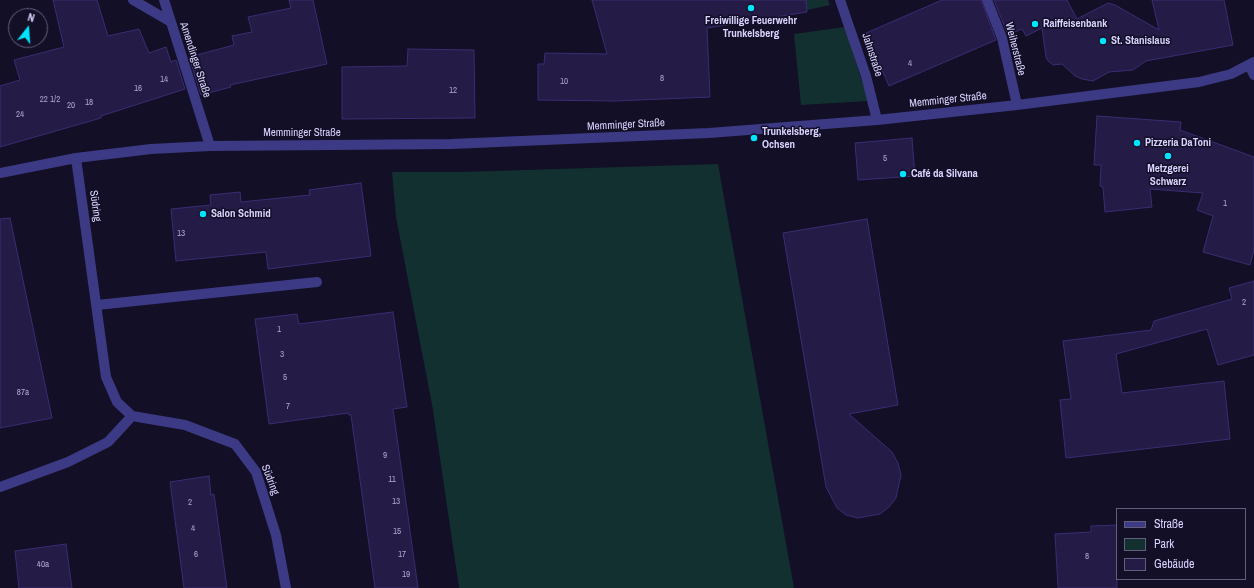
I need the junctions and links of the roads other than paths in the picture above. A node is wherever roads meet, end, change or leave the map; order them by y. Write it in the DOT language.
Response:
graph roads {
  1 [pos="133,0"];
  2 [pos="164,0"];
  3 [pos="840,0"];
  4 [pos="987,0"];
  5 [pos="171,22"];
  6 [pos="1251,64"];
  7 [pos="1254,75"];
  8 [pos="1017,105"];
  9 [pos="877,120"];
  10 [pos="210,146"];
  11 [pos="76,158"];
  12 [pos="0,174"];
  13 [pos="317,282"];
  14 [pos="97,305"];
  15 [pos="132,416"];
  16 [pos="0,487"];
  17 [pos="286,588"];
  1 -- 5 [label="street, Amendinger Straße"];
  2 -- 5 [label="street"];
  3 -- 9 [label="street, Jahnstraße"];
  4 -- 8 [label="street, Weiherstraße"];
  5 -- 10 [label="street, Amendinger Straße"];
  6 -- 7 [label="street"];
  6 -- 8 [label="street, Memminger Straße"];
  8 -- 9 [label="street, Memminger Straße"];
  9 -- 10 [label="street, Memminger Straße"];
  10 -- 11 [label="street, Memminger Straße"];
  11 -- 12 [label="street, Memminger Straße"];
  11 -- 14 [label="street, Südring"];
  13 -- 14 [label="street"];
  14 -- 15 [label="street, Südring"];
  15 -- 16 [label="street"];
  15 -- 17 [label="street, Südring"];
}
